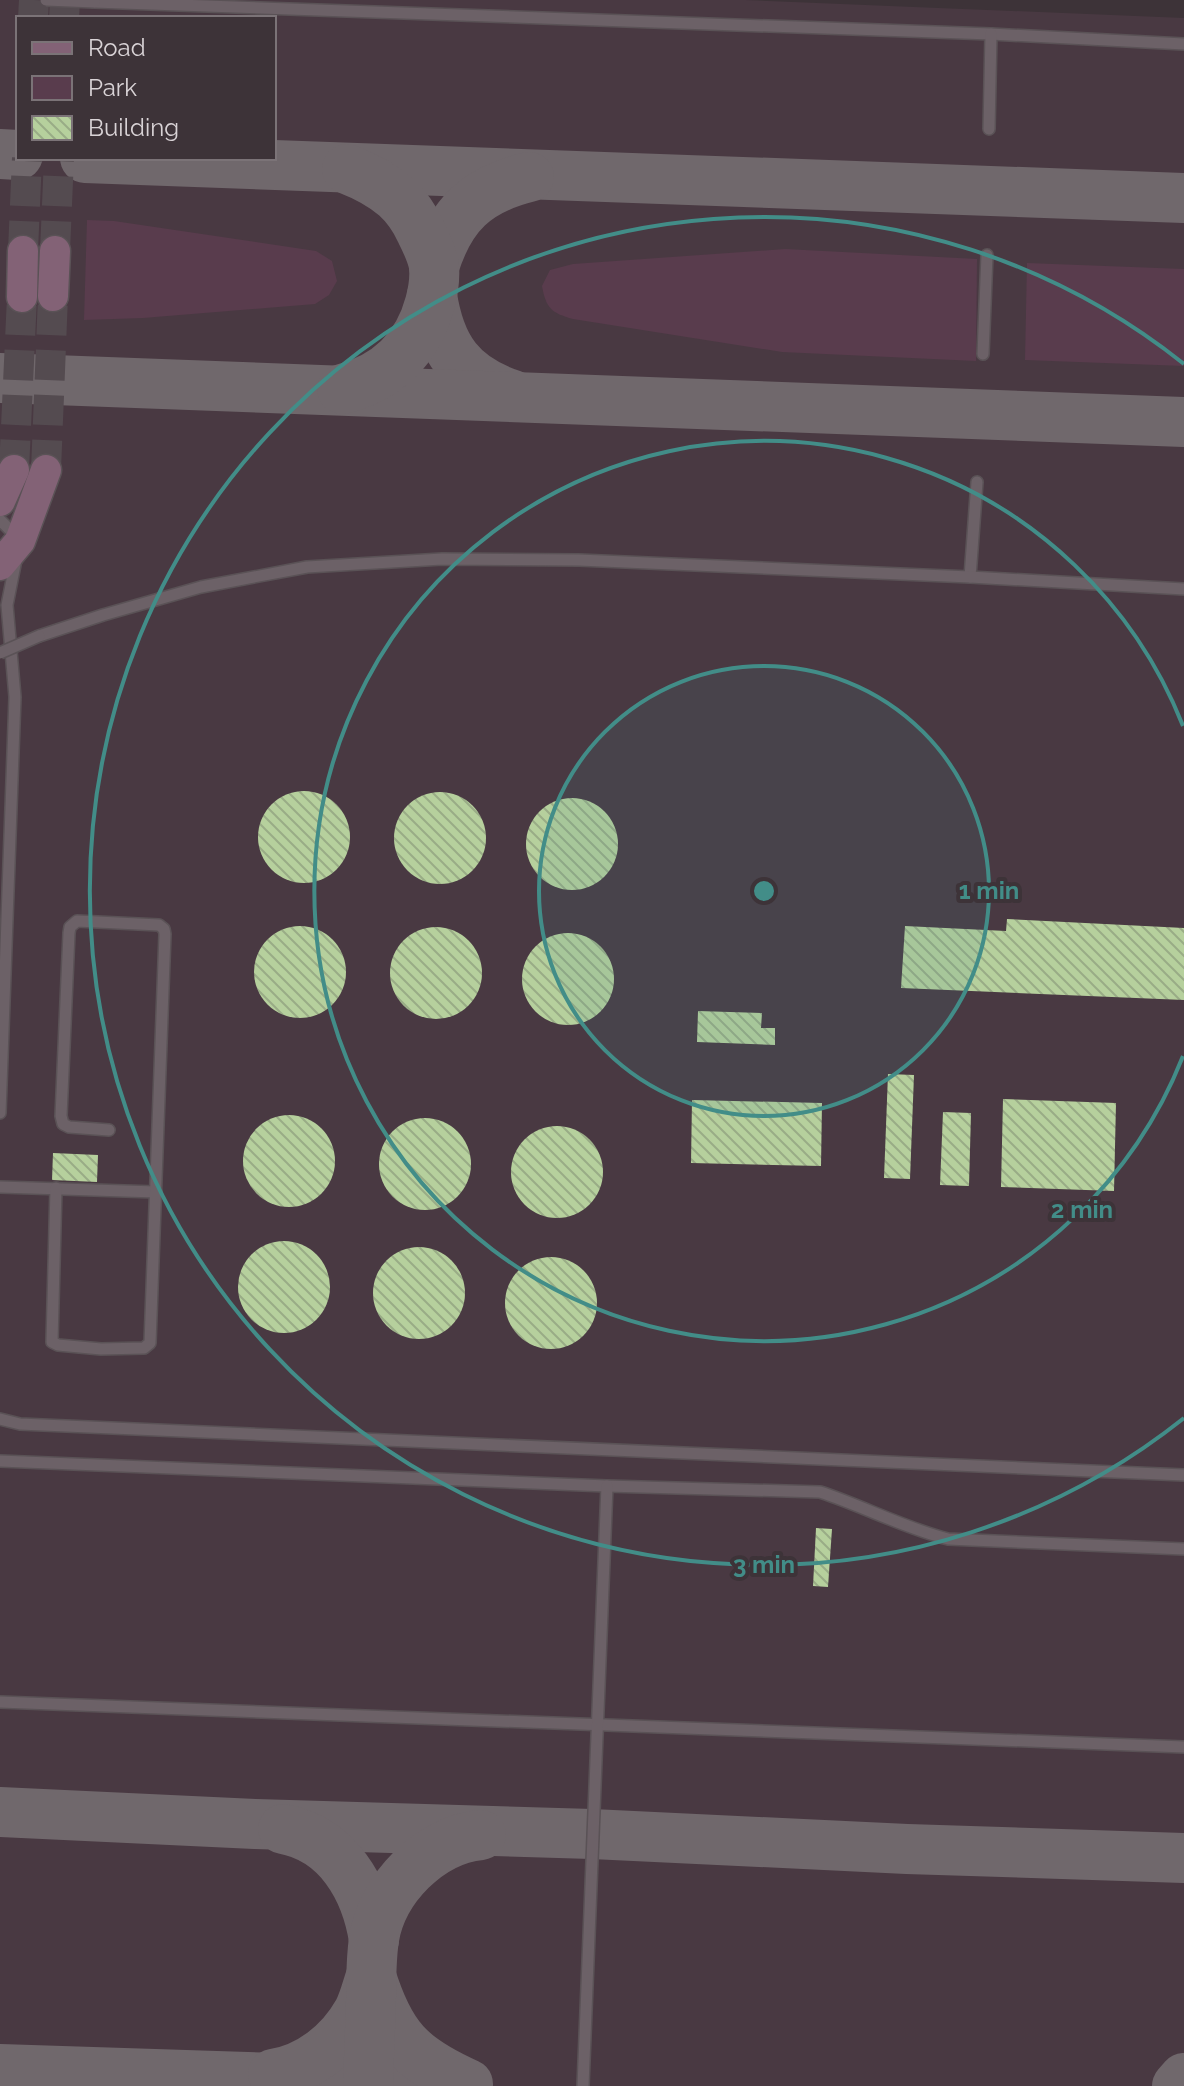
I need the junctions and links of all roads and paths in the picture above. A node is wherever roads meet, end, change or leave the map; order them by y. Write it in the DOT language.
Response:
graph roads {
  1 [pos="46,0"];
  2 [pos="94,2"];
  3 [pos="991,34"];
  4 [pos="1184,44"];
  5 [pos="989,129"];
  6 [pos="23,251"];
  7 [pos="55,251"];
  8 [pos="987,255"];
  9 [pos="53,296"];
  10 [pos="22,297"];
  11 [pos="983,354"];
  12 [pos="14,470"];
  13 [pos="46,470"];
  14 [pos="977,482"];
  15 [pos="0,501"];
  16 [pos="10,530"];
  17 [pos="0,565"];
  18 [pos="970,577"];
  19 [pos="1184,589"];
  20 [pos="0,653"];
  21 [pos="0,1113"];
  22 [pos="109,1130"];
  23 [pos="0,1187"];
  24 [pos="56,1188"];
  25 [pos="156,1192"];
  26 [pos="0,1419"];
  27 [pos="0,1461"];
  28 [pos="1184,1475"];
  29 [pos="607,1486"];
  30 [pos="1184,1549"];
  31 [pos="0,1702"];
  32 [pos="597,1725"];
  33 [pos="1184,1747"];
  34 [pos="583,2086"];
  1 -- 2 [label="lane, bridge"];
  2 -- 3 [label="lane"];
  3 -- 4 [label="lane"];
  3 -- 5 [label="lane"];
  6 -- 10 [label="main road"];
  7 -- 9 [label="main road"];
  8 -- 11 [label="lane"];
  12 -- 15 [label="main road"];
  13 -- 16 [label="main road"];
  14 -- 18 [label="lane"];
  16 -- 17 [label="main road"];
  16 -- 21 [label="lane"];
  18 -- 19 [label="lane"];
  18 -- 20 [label="lane, bridge"];
  22 -- 25 [label="lane"];
  23 -- 24 [label="lane"];
  24 -- 25 [label="lane"];
  24 -- 25 [label="lane"];
  26 -- 28 [label="lane"];
  27 -- 29 [label="lane"];
  29 -- 30 [label="lane"];
  29 -- 32 [label="lane"];
  31 -- 32 [label="lane"];
  32 -- 33 [label="lane"];
  32 -- 34 [label="lane"];
}
